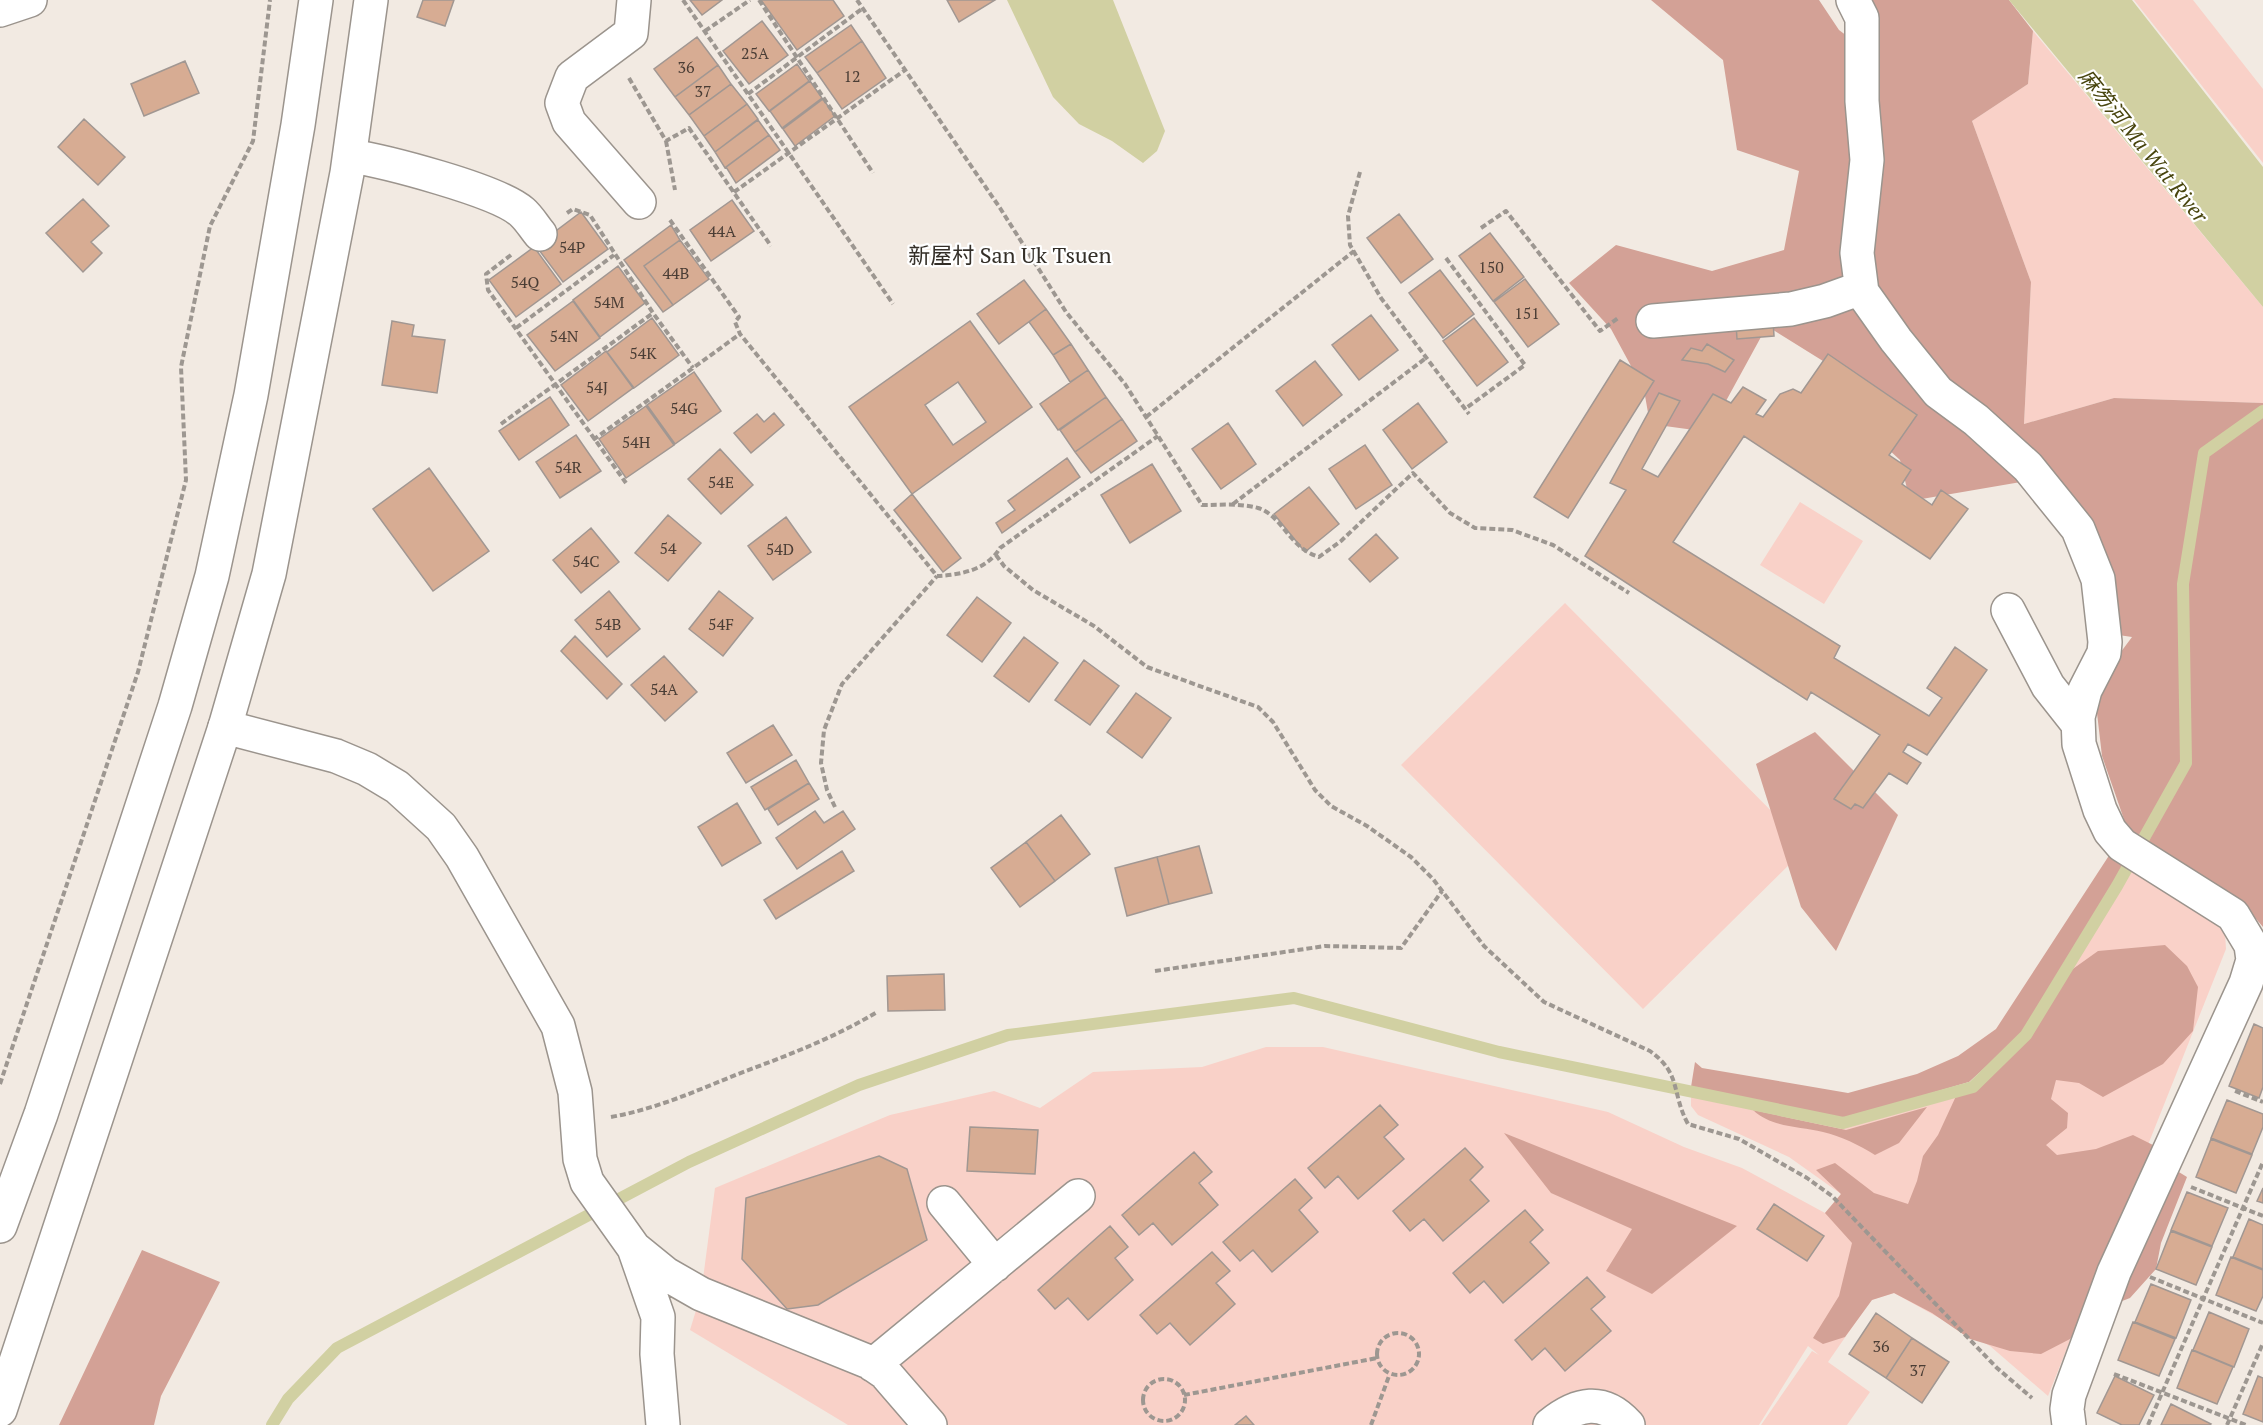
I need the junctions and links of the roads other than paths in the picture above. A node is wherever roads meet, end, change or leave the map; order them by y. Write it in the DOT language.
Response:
graph roads {
  1 [pos="30,0"];
  2 [pos="316,0"];
  3 [pos="372,0"];
  4 [pos="634,0"];
  5 [pos="1853,0"];
  6 [pos="0,10"];
  7 [pos="350,156"];
  8 [pos="639,202"];
  9 [pos="540,234"];
  10 [pos="1861,288"];
  11 [pos="1653,321"];
  12 [pos="2008,610"];
  13 [pos="2078,724"];
  14 [pos="225,727"];
  15 [pos="2257,950"];
  16 [pos="1078,1196"];
  17 [pos="944,1203"];
  18 [pos="0,1226"];
  19 [pos="634,1248"];
  20 [pos="994,1265"];
  21 [pos="873,1365"];
  22 [pos="0,1410"];
  23 [pos="2069,1422"];
  24 [pos="663,1425"];
  25 [pos="930,1425"];
  26 [pos="1550,1425"];
  27 [pos="1628,1425"];
  1 -- 6 [label="main road"];
  2 -- 18 [label="main road"];
  3 -- 7 [label="main road"];
  4 -- 8 [label="main road"];
  5 -- 10 [label="main road"];
  7 -- 9 [label="main road"];
  7 -- 14 [label="main road"];
  10 -- 11 [label="main road"];
  10 -- 13 [label="main road"];
  12 -- 13 [label="main road"];
  13 -- 15 [label="main road"];
  14 -- 19 [label="main road"];
  14 -- 22 [label="main road"];
  15 -- 23 [label="main road"];
  16 -- 20 [label="main road"];
  17 -- 20 [label="main road"];
  19 -- 21 [label="main road"];
  19 -- 24 [label="main road"];
  20 -- 21 [label="main road"];
  21 -- 25 [label="main road"];
  26 -- 27 [label="main road"];
}
